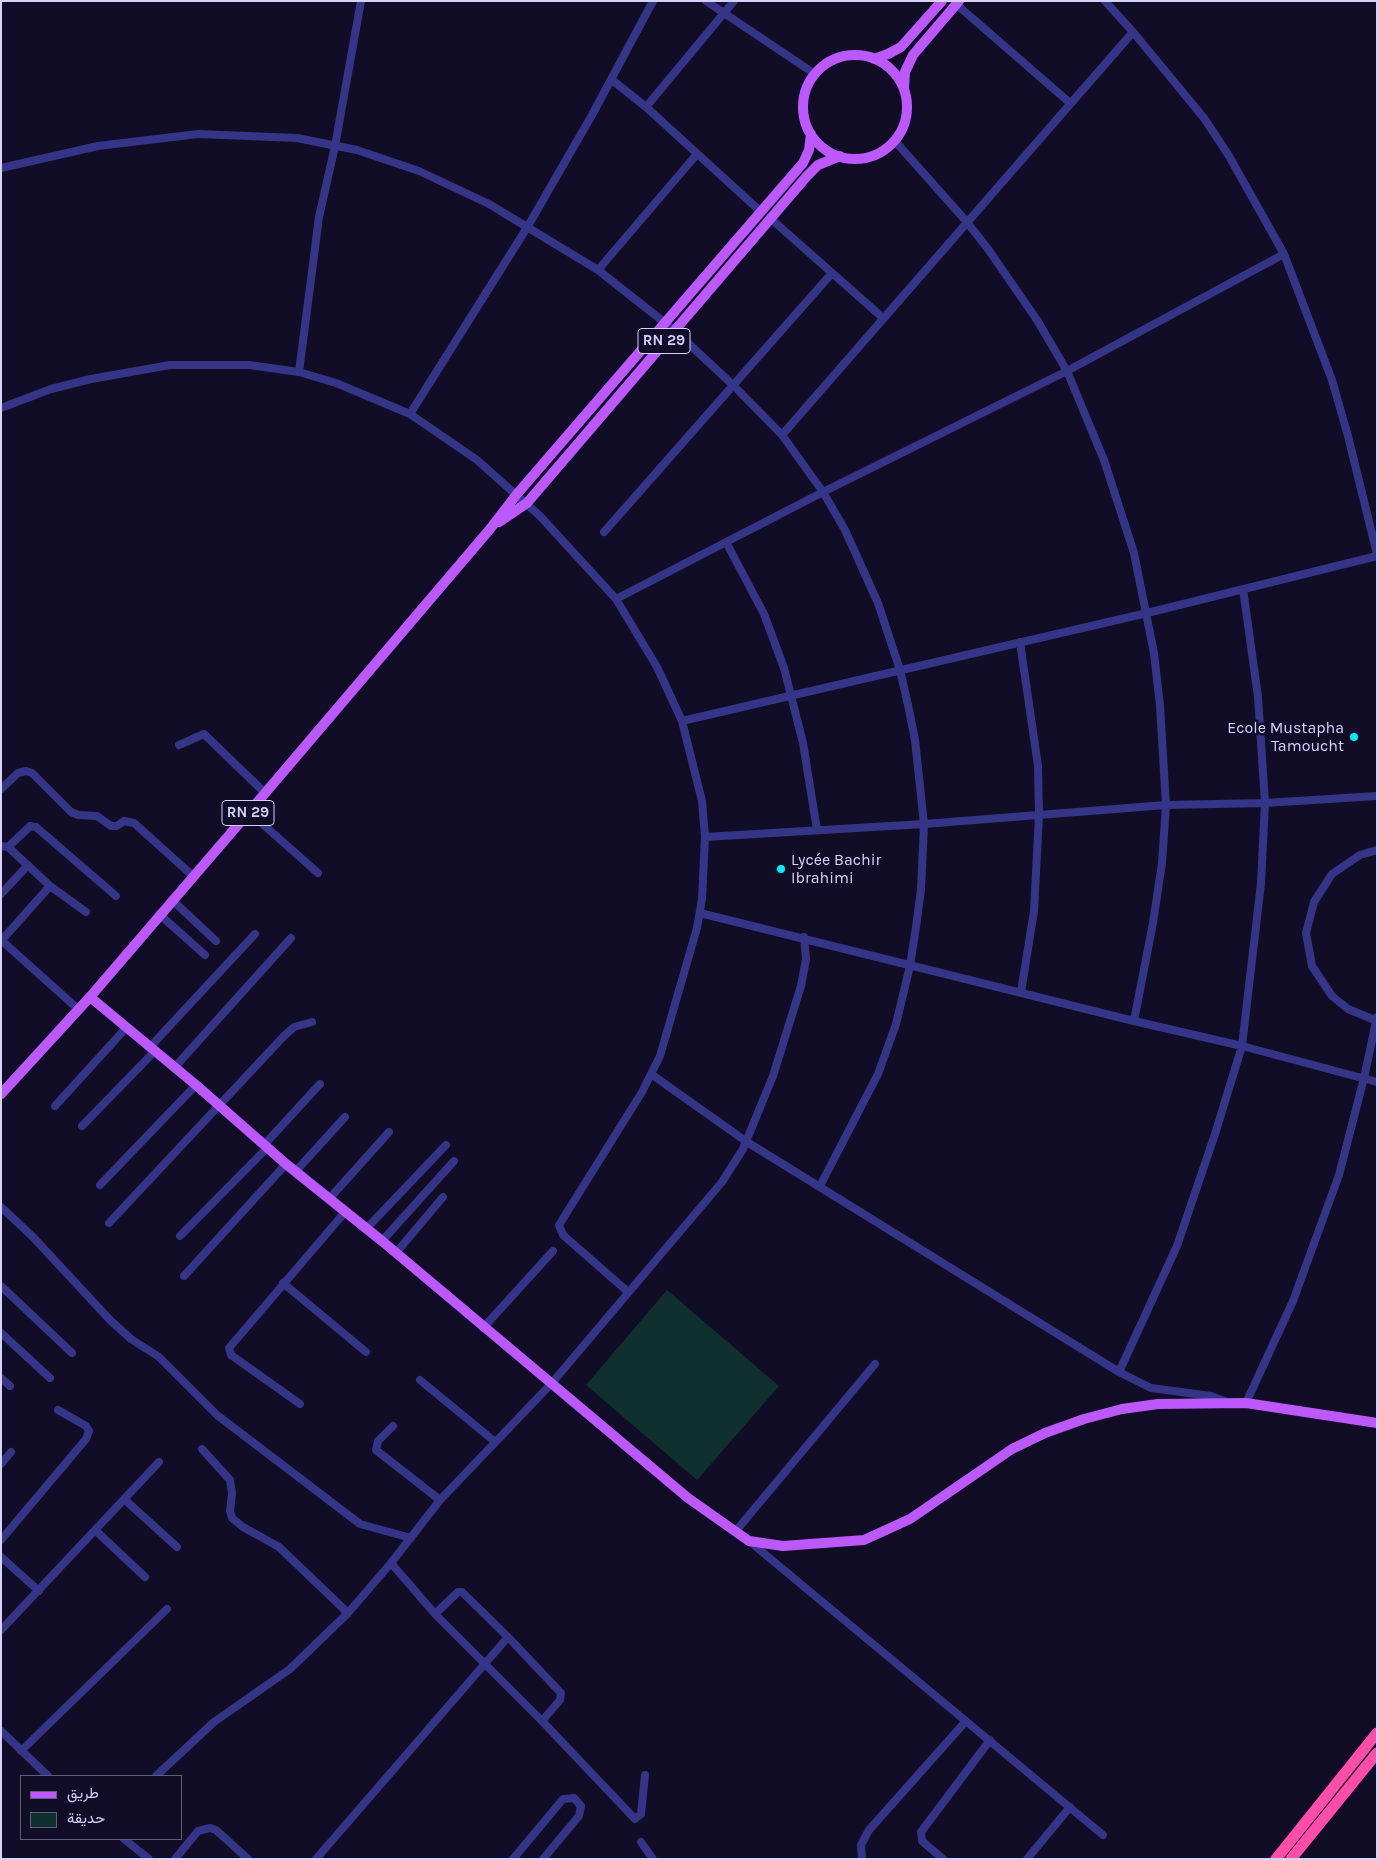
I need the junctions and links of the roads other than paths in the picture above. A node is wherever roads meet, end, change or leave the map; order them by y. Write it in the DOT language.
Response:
graph roads {
  1 [pos="361,1"];
  2 [pos="653,1"];
  3 [pos="706,1"];
  4 [pos="734,1"];
  5 [pos="942,1"];
  6 [pos="1105,1"];
  7 [pos="958,3"];
  8 [pos="725,12"];
  9 [pos="1133,32"];
  10 [pos="874,59"];
  11 [pos="815,74"];
  12 [pos="612,80"];
  13 [pos="904,91"];
  14 [pos="1070,103"];
  15 [pos="646,107"];
  16 [pos="811,134"];
  17 [pos="894,140"];
  18 [pos="335,146"];
  19 [pos="697,154"];
  20 [pos="840,156"];
  21 [pos="1,168"];
  22 [pos="760,211"];
  23 [pos="770,218"];
  24 [pos="966,221"];
  25 [pos="528,226"];
  26 [pos="1284,254"];
  27 [pos="598,270"];
  28 [pos="832,273"];
  29 [pos="884,318"];
  30 [pos="663,322"];
  31 [pos="674,330"];
  32 [pos="1067,371"];
  33 [pos="299,372"];
  34 [pos="734,386"];
  35 [pos="1,408"];
  36 [pos="410,414"];
  37 [pos="782,435"];
  38 [pos="823,492"];
  39 [pos="516,494"];
  40 [pos="527,503"];
  41 [pos="490,528"];
  42 [pos="604,532"];
  43 [pos="726,542"];
  44 [pos="1377,555"];
  45 [pos="1244,589"];
  46 [pos="616,599"];
  47 [pos="1147,613"];
  48 [pos="1020,642"];
  49 [pos="900,670"];
  50 [pos="792,695"];
  51 [pos="682,721"];
  52 [pos="179,745"];
  53 [pos="1,789"];
  54 [pos="264,792"];
  55 [pos="1377,796"];
  56 [pos="1265,803"];
  57 [pos="1166,805"];
  58 [pos="249,812"];
  59 [pos="1039,815"];
  60 [pos="924,824"];
  61 [pos="817,830"];
  62 [pos="704,837"];
  63 [pos="4,847"];
  64 [pos="1377,850"];
  65 [pos="28,865"];
  66 [pos="318,873"];
  67 [pos="193,876"];
  68 [pos="50,886"];
  69 [pos="1,894"];
  70 [pos="116,896"];
  71 [pos="172,900"];
  72 [pos="86,912"];
  73 [pos="700,913"];
  74 [pos="159,914"];
  75 [pos="255,934"];
  76 [pos="291,938"];
  77 [pos="804,938"];
  78 [pos="1,941"];
  79 [pos="216,942"];
  80 [pos="204,955"];
  81 [pos="910,966"];
  82 [pos="1021,992"];
  83 [pos="90,997"];
  84 [pos="78,1009"];
  85 [pos="1377,1017"];
  86 [pos="1134,1021"];
  87 [pos="1376,1021"];
  88 [pos="312,1022"];
  89 [pos="126,1028"];
  90 [pos="1242,1046"];
  91 [pos="152,1050"];
  92 [pos="174,1068"];
  93 [pos="651,1074"];
  94 [pos="1364,1078"];
  95 [pos="1377,1082"];
  96 [pos="320,1084"];
  97 [pos="196,1085"];
  98 [pos="1,1094"];
  99 [pos="55,1106"];
  100 [pos="219,1106"];
  101 [pos="345,1117"];
  102 [pos="82,1126"];
  103 [pos="389,1132"];
  104 [pos="747,1142"];
  105 [pos="265,1146"];
  106 [pos="446,1146"];
  107 [pos="454,1161"];
  108 [pos="286,1164"];
  109 [pos="296,1171"];
  110 [pos="100,1185"];
  111 [pos="820,1186"];
  112 [pos="443,1197"];
  113 [pos="329,1199"];
  114 [pos="1,1207"];
  115 [pos="345,1212"];
  116 [pos="109,1223"];
  117 [pos="366,1229"];
  118 [pos="180,1236"];
  119 [pos="382,1241"];
  120 [pos="554,1252"];
  121 [pos="396,1253"];
  122 [pos="184,1276"];
  123 [pos="283,1283"];
  124 [pos="1,1286"];
  125 [pos="627,1291"];
  126 [pos="483,1328"];
  127 [pos="1,1333"];
  128 [pos="366,1352"];
  129 [pos="72,1353"];
  130 [pos="875,1364"];
  131 [pos="1119,1372"];
  132 [pos="1,1378"];
  133 [pos="50,1378"];
  134 [pos="420,1380"];
  135 [pos="551,1384"];
  136 [pos="10,1386"];
  137 [pos="1227,1402"];
  138 [pos="300,1404"];
  139 [pos="1246,1404"];
  140 [pos="58,1410"];
  141 [pos="1377,1423"];
  142 [pos="393,1426"];
  143 [pos="494,1442"];
  144 [pos="202,1449"];
  145 [pos="11,1452"];
  146 [pos="159,1462"];
  147 [pos="1,1464"];
  148 [pos="124,1499"];
  149 [pos="440,1500"];
  150 [pos="95,1530"];
  151 [pos="735,1532"];
  152 [pos="411,1538"];
  153 [pos="1,1540"];
  154 [pos="749,1541"];
  155 [pos="177,1547"];
  156 [pos="1,1557"];
  157 [pos="391,1563"];
  158 [pos="145,1577"];
  159 [pos="39,1591"];
  160 [pos="167,1609"];
  161 [pos="348,1613"];
  162 [pos="435,1614"];
  163 [pos="1,1630"];
  164 [pos="508,1637"];
  165 [pos="483,1664"];
  166 [pos="542,1721"];
  167 [pos="966,1721"];
  168 [pos="1,1731"];
  169 [pos="1377,1733"];
  170 [pos="990,1740"];
  171 [pos="21,1751"];
  172 [pos="1377,1753"];
  173 [pos="47,1775"];
  174 [pos="157,1775"];
  175 [pos="645,1775"];
  176 [pos="1070,1807"];
  177 [pos="1103,1835"];
  178 [pos="125,1840"];
  179 [pos="641,1842"];
  180 [pos="150,1859"];
  181 [pos="175,1859"];
  182 [pos="248,1859"];
  183 [pos="316,1859"];
  184 [pos="513,1859"];
  185 [pos="543,1859"];
  186 [pos="653,1859"];
  187 [pos="862,1859"];
  188 [pos="943,1859"];
  189 [pos="1027,1859"];
  190 [pos="1276,1859"];
  191 [pos="1291,1859"];
  1 -- 18 [label="street"];
  2 -- 12 [label="street"];
  3 -- 8 [label="street"];
  4 -- 8 [label="street"];
  5 -- 10 [label="main road"];
  6 -- 9 [label="street"];
  7 -- 13 [label="main road"];
  7 -- 14 [label="street"];
  8 -- 11 [label="street"];
  8 -- 15 [label="street"];
  9 -- 14 [label="street"];
  9 -- 26 [label="street"];
  10 -- 11 [label="main road"];
  10 -- 13 [label="main road"];
  11 -- 16 [label="main road"];
  12 -- 15 [label="street"];
  12 -- 25 [label="street"];
  13 -- 17 [label="main road"];
  14 -- 24 [label="street"];
  15 -- 19 [label="street"];
  16 -- 20 [label="main road"];
  16 -- 22 [label="main road, RN 29"];
  17 -- 20 [label="main road"];
  17 -- 24 [label="street"];
  18 -- 21 [label="street"];
  18 -- 25 [label="street"];
  18 -- 33 [label="street"];
  19 -- 22 [label="street"];
  19 -- 27 [label="street"];
  20 -- 23 [label="main road, RN 29"];
  22 -- 30 [label="main road, RN 29"];
  23 -- 28 [label="street"];
  23 -- 31 [label="main road, RN 29"];
  24 -- 29 [label="street"];
  24 -- 32 [label="street"];
  25 -- 27 [label="street"];
  25 -- 36 [label="street"];
  26 -- 32 [label="street"];
  26 -- 44 [label="street"];
  27 -- 30 [label="street"];
  28 -- 29 [label="street"];
  28 -- 34 [label="street"];
  29 -- 37 [label="street"];
  30 -- 31 [label="street"];
  30 -- 39 [label="main road, RN 29"];
  31 -- 34 [label="street"];
  31 -- 40 [label="main road, RN 29"];
  32 -- 38 [label="street"];
  32 -- 47 [label="street"];
  33 -- 35 [label="street"];
  33 -- 36 [label="street"];
  34 -- 37 [label="street"];
  34 -- 42 [label="street"];
  36 -- 39 [label="street"];
  37 -- 38 [label="street"];
  38 -- 43 [label="street"];
  38 -- 49 [label="street"];
  39 -- 40 [label="street"];
  39 -- 41 [label="main road, RN 29"];
  40 -- 41 [label="main road, RN 29"];
  40 -- 46 [label="street"];
  41 -- 54 [label="main road, RN 29"];
  43 -- 46 [label="street"];
  43 -- 50 [label="street"];
  44 -- 45 [label="street"];
  45 -- 47 [label="street"];
  45 -- 56 [label="street"];
  46 -- 51 [label="street"];
  47 -- 48 [label="street"];
  47 -- 57 [label="street"];
  48 -- 49 [label="street"];
  48 -- 59 [label="street"];
  49 -- 50 [label="street"];
  49 -- 60 [label="street"];
  50 -- 51 [label="street"];
  50 -- 61 [label="street"];
  51 -- 62 [label="street"];
  52 -- 54 [label="street"];
  53 -- 67 [label="street"];
  54 -- 58 [label="main road, RN 29"];
  55 -- 56 [label="street"];
  56 -- 57 [label="street"];
  56 -- 90 [label="street"];
  57 -- 59 [label="street"];
  57 -- 86 [label="street"];
  58 -- 66 [label="street"];
  58 -- 67 [label="main road, RN 29"];
  59 -- 60 [label="street"];
  59 -- 82 [label="street"];
  60 -- 61 [label="street"];
  60 -- 81 [label="street"];
  61 -- 62 [label="street"];
  62 -- 73 [label="street"];
  63 -- 65 [label="street"];
  63 -- 70 [label="street"];
  64 -- 87 [label="street"];
  65 -- 68 [label="street"];
  65 -- 69 [label="street"];
  67 -- 71 [label="main road, RN 29"];
  68 -- 72 [label="street"];
  68 -- 78 [label="street"];
  71 -- 74 [label="main road, RN 29"];
  71 -- 79 [label="street"];
  73 -- 77 [label="street"];
  73 -- 93 [label="street"];
  74 -- 80 [label="street"];
  74 -- 83 [label="main road, RN 29"];
  75 -- 91 [label="street"];
  76 -- 92 [label="street"];
  77 -- 81 [label="street"];
  77 -- 104 [label="street"];
  78 -- 84 [label="street"];
  81 -- 82 [label="street"];
  81 -- 111 [label="street"];
  82 -- 86 [label="street"];
  83 -- 84 [label="main road, RN 29"];
  83 -- 89 [label="main road"];
  84 -- 98 [label="main road, RN 29"];
  85 -- 87 [label="street"];
  86 -- 90 [label="street"];
  87 -- 94 [label="street"];
  88 -- 100 [label="street"];
  89 -- 91 [label="main road"];
  89 -- 99 [label="street"];
  90 -- 94 [label="street"];
  90 -- 131 [label="street"];
  91 -- 92 [label="main road"];
  91 -- 102 [label="street"];
  92 -- 97 [label="main road"];
  93 -- 104 [label="street"];
  93 -- 125 [label="street"];
  94 -- 95 [label="street"];
  94 -- 139 [label="street"];
  96 -- 105 [label="street"];
  97 -- 100 [label="main road"];
  97 -- 110 [label="street"];
  100 -- 105 [label="main road"];
  100 -- 116 [label="street"];
  101 -- 109 [label="street"];
  103 -- 113 [label="street"];
  104 -- 111 [label="street"];
  104 -- 125 [label="street"];
  105 -- 108 [label="main road"];
  105 -- 118 [label="street"];
  106 -- 117 [label="street"];
  107 -- 119 [label="street"];
  108 -- 109 [label="main road"];
  108 -- 122 [label="street"];
  109 -- 113 [label="main road"];
  111 -- 131 [label="street"];
  112 -- 121 [label="street"];
  113 -- 115 [label="main road"];
  114 -- 152 [label="street"];
  115 -- 117 [label="main road"];
  115 -- 123 [label="street"];
  117 -- 119 [label="main road"];
  119 -- 121 [label="main road"];
  120 -- 126 [label="street"];
  121 -- 126 [label="main road"];
  123 -- 128 [label="street"];
  123 -- 138 [label="street"];
  124 -- 129 [label="street"];
  125 -- 135 [label="street"];
  126 -- 135 [label="main road"];
  127 -- 133 [label="street"];
  130 -- 151 [label="street"];
  131 -- 137 [label="street"];
  132 -- 136 [label="street"];
  134 -- 143 [label="street"];
  135 -- 143 [label="street"];
  135 -- 151 [label="main road"];
  137 -- 139 [label="main road"];
  137 -- 154 [label="main road"];
  139 -- 141 [label="main road"];
  140 -- 153 [label="street"];
  142 -- 149 [label="street"];
  143 -- 149 [label="street"];
  144 -- 161 [label="street"];
  145 -- 147 [label="street"];
  146 -- 148 [label="street"];
  148 -- 150 [label="street"];
  148 -- 155 [label="street"];
  149 -- 152 [label="street"];
  150 -- 158 [label="street"];
  150 -- 159 [label="street"];
  151 -- 154 [label="main road"];
  152 -- 157 [label="street"];
  154 -- 167 [label="street"];
  156 -- 159 [label="street"];
  157 -- 161 [label="street"];
  157 -- 162 [label="street"];
  159 -- 163 [label="street"];
  160 -- 171 [label="street"];
  161 -- 174 [label="street"];
  162 -- 164 [label="street"];
  162 -- 165 [label="street"];
  164 -- 165 [label="street"];
  164 -- 166 [label="street"];
  165 -- 166 [label="street"];
  165 -- 183 [label="street"];
  166 -- 175 [label="street"];
  167 -- 170 [label="street"];
  167 -- 187 [label="street"];
  168 -- 171 [label="street"];
  169 -- 190 [label="highway"];
  170 -- 176 [label="street"];
  170 -- 188 [label="street"];
  171 -- 173 [label="street"];
  172 -- 191 [label="highway"];
  176 -- 177 [label="street"];
  176 -- 189 [label="street"];
  178 -- 180 [label="street"];
  179 -- 186 [label="street"];
  181 -- 182 [label="street"];
  184 -- 185 [label="street"];
}
